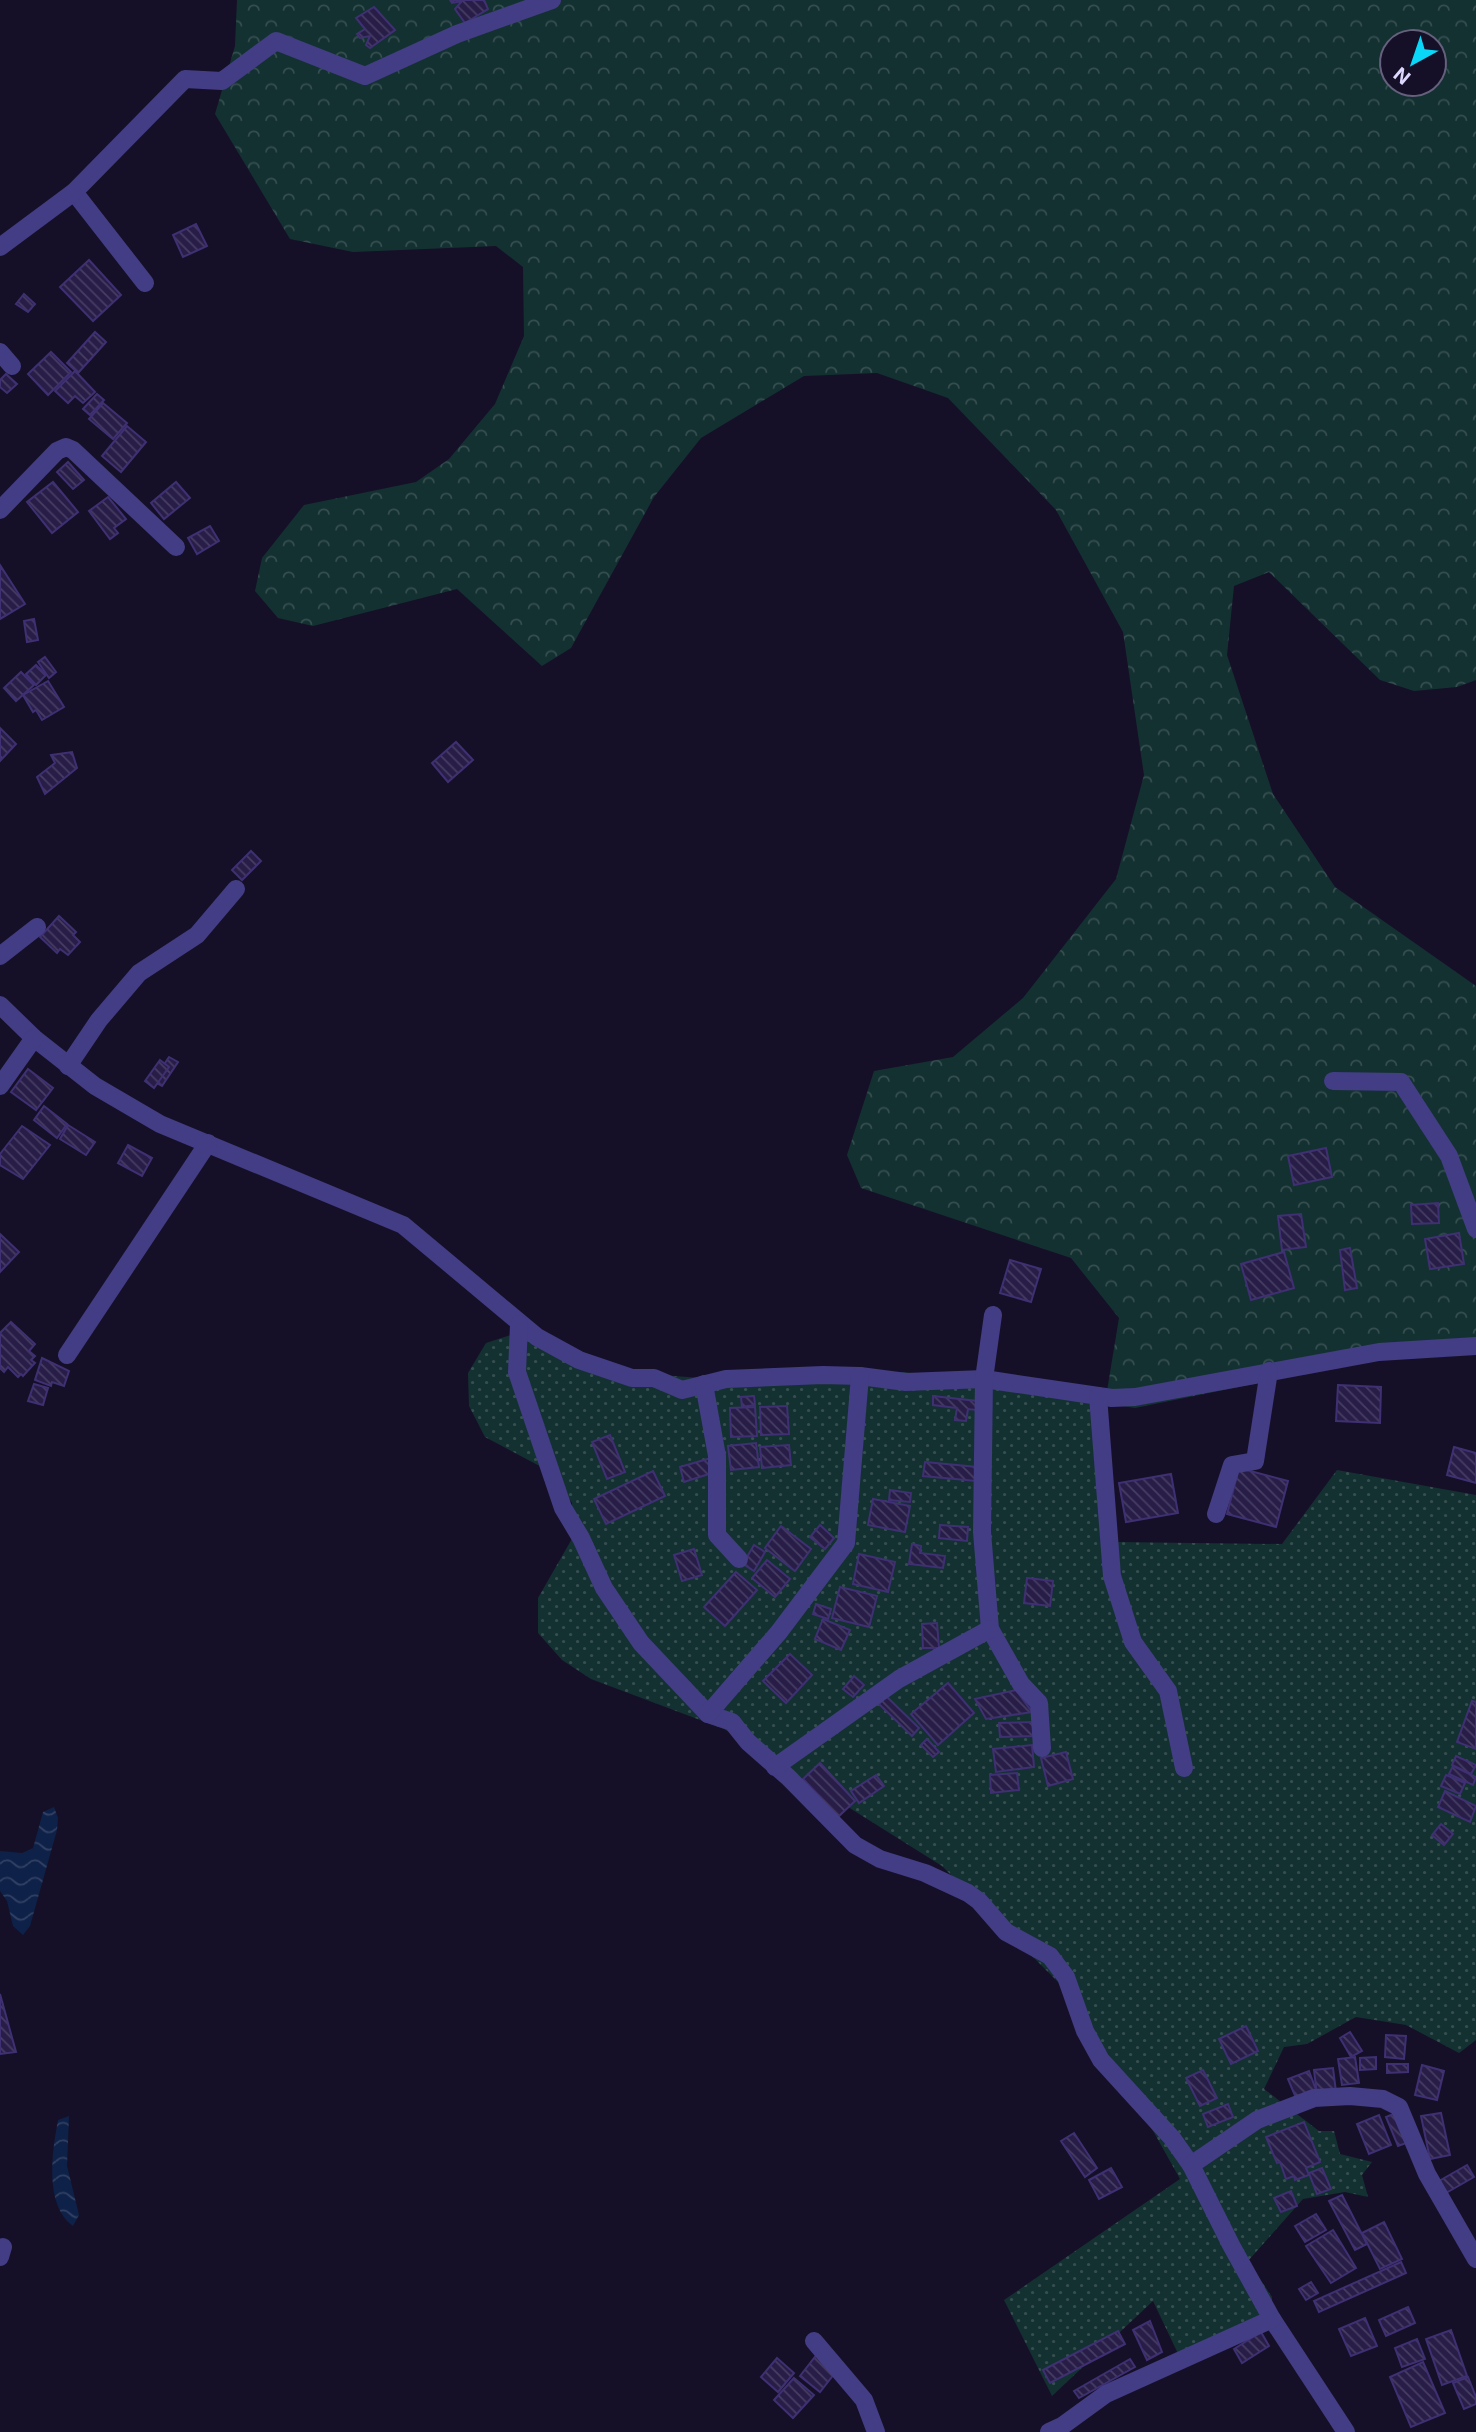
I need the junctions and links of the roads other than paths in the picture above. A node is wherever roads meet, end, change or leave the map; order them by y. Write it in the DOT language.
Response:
graph roads {
  1 [pos="552,0"];
  2 [pos="74,191"];
  3 [pos="0,247"];
  4 [pos="145,283"];
  5 [pos="0,510"];
  6 [pos="176,547"];
  7 [pos="236,889"];
  8 [pos="37,927"];
  9 [pos="0,956"];
  10 [pos="0,1005"];
  11 [pos="34,1038"];
  12 [pos="68,1066"];
  13 [pos="1334,1081"];
  14 [pos="0,1086"];
  15 [pos="208,1143"];
  16 [pos="1476,1229"];
  17 [pos="993,1315"];
  18 [pos="519,1324"];
  19 [pos="1476,1346"];
  20 [pos="67,1355"];
  21 [pos="1269,1371"];
  22 [pos="860,1376"];
  23 [pos="984,1379"];
  24 [pos="704,1384"];
  25 [pos="1098,1396"];
  26 [pos="1216,1514"];
  27 [pos="738,1559"];
  28 [pos="990,1629"];
  29 [pos="708,1714"];
  30 [pos="1042,1748"];
  31 [pos="775,1767"];
  32 [pos="1184,1768"];
  33 [pos="1191,2165"];
  34 [pos="1476,2259"];
  35 [pos="1272,2319"];
  36 [pos="814,2341"];
  37 [pos="1058,2430"];
  38 [pos="876,2432"];
  39 [pos="1346,2432"];
  1 -- 2 [label="street"];
  2 -- 3 [label="street"];
  2 -- 4 [label="street"];
  5 -- 6 [label="street"];
  7 -- 12 [label="street"];
  8 -- 9 [label="street"];
  10 -- 11 [label="street"];
  11 -- 12 [label="street"];
  11 -- 14 [label="street"];
  12 -- 15 [label="street"];
  13 -- 16 [label="street"];
  15 -- 18 [label="street"];
  15 -- 20 [label="street"];
  17 -- 23 [label="street"];
  18 -- 24 [label="street"];
  18 -- 29 [label="street"];
  19 -- 21 [label="street"];
  21 -- 25 [label="street"];
  21 -- 26 [label="street"];
  22 -- 23 [label="street"];
  22 -- 24 [label="street"];
  22 -- 29 [label="street"];
  23 -- 25 [label="street"];
  23 -- 28 [label="street"];
  24 -- 27 [label="street"];
  25 -- 32 [label="street"];
  28 -- 30 [label="street"];
  28 -- 31 [label="street"];
  29 -- 31 [label="street"];
  31 -- 33 [label="street"];
  33 -- 34 [label="street"];
  33 -- 35 [label="street"];
  35 -- 37 [label="street"];
  35 -- 39 [label="street"];
  36 -- 38 [label="street"];
}
